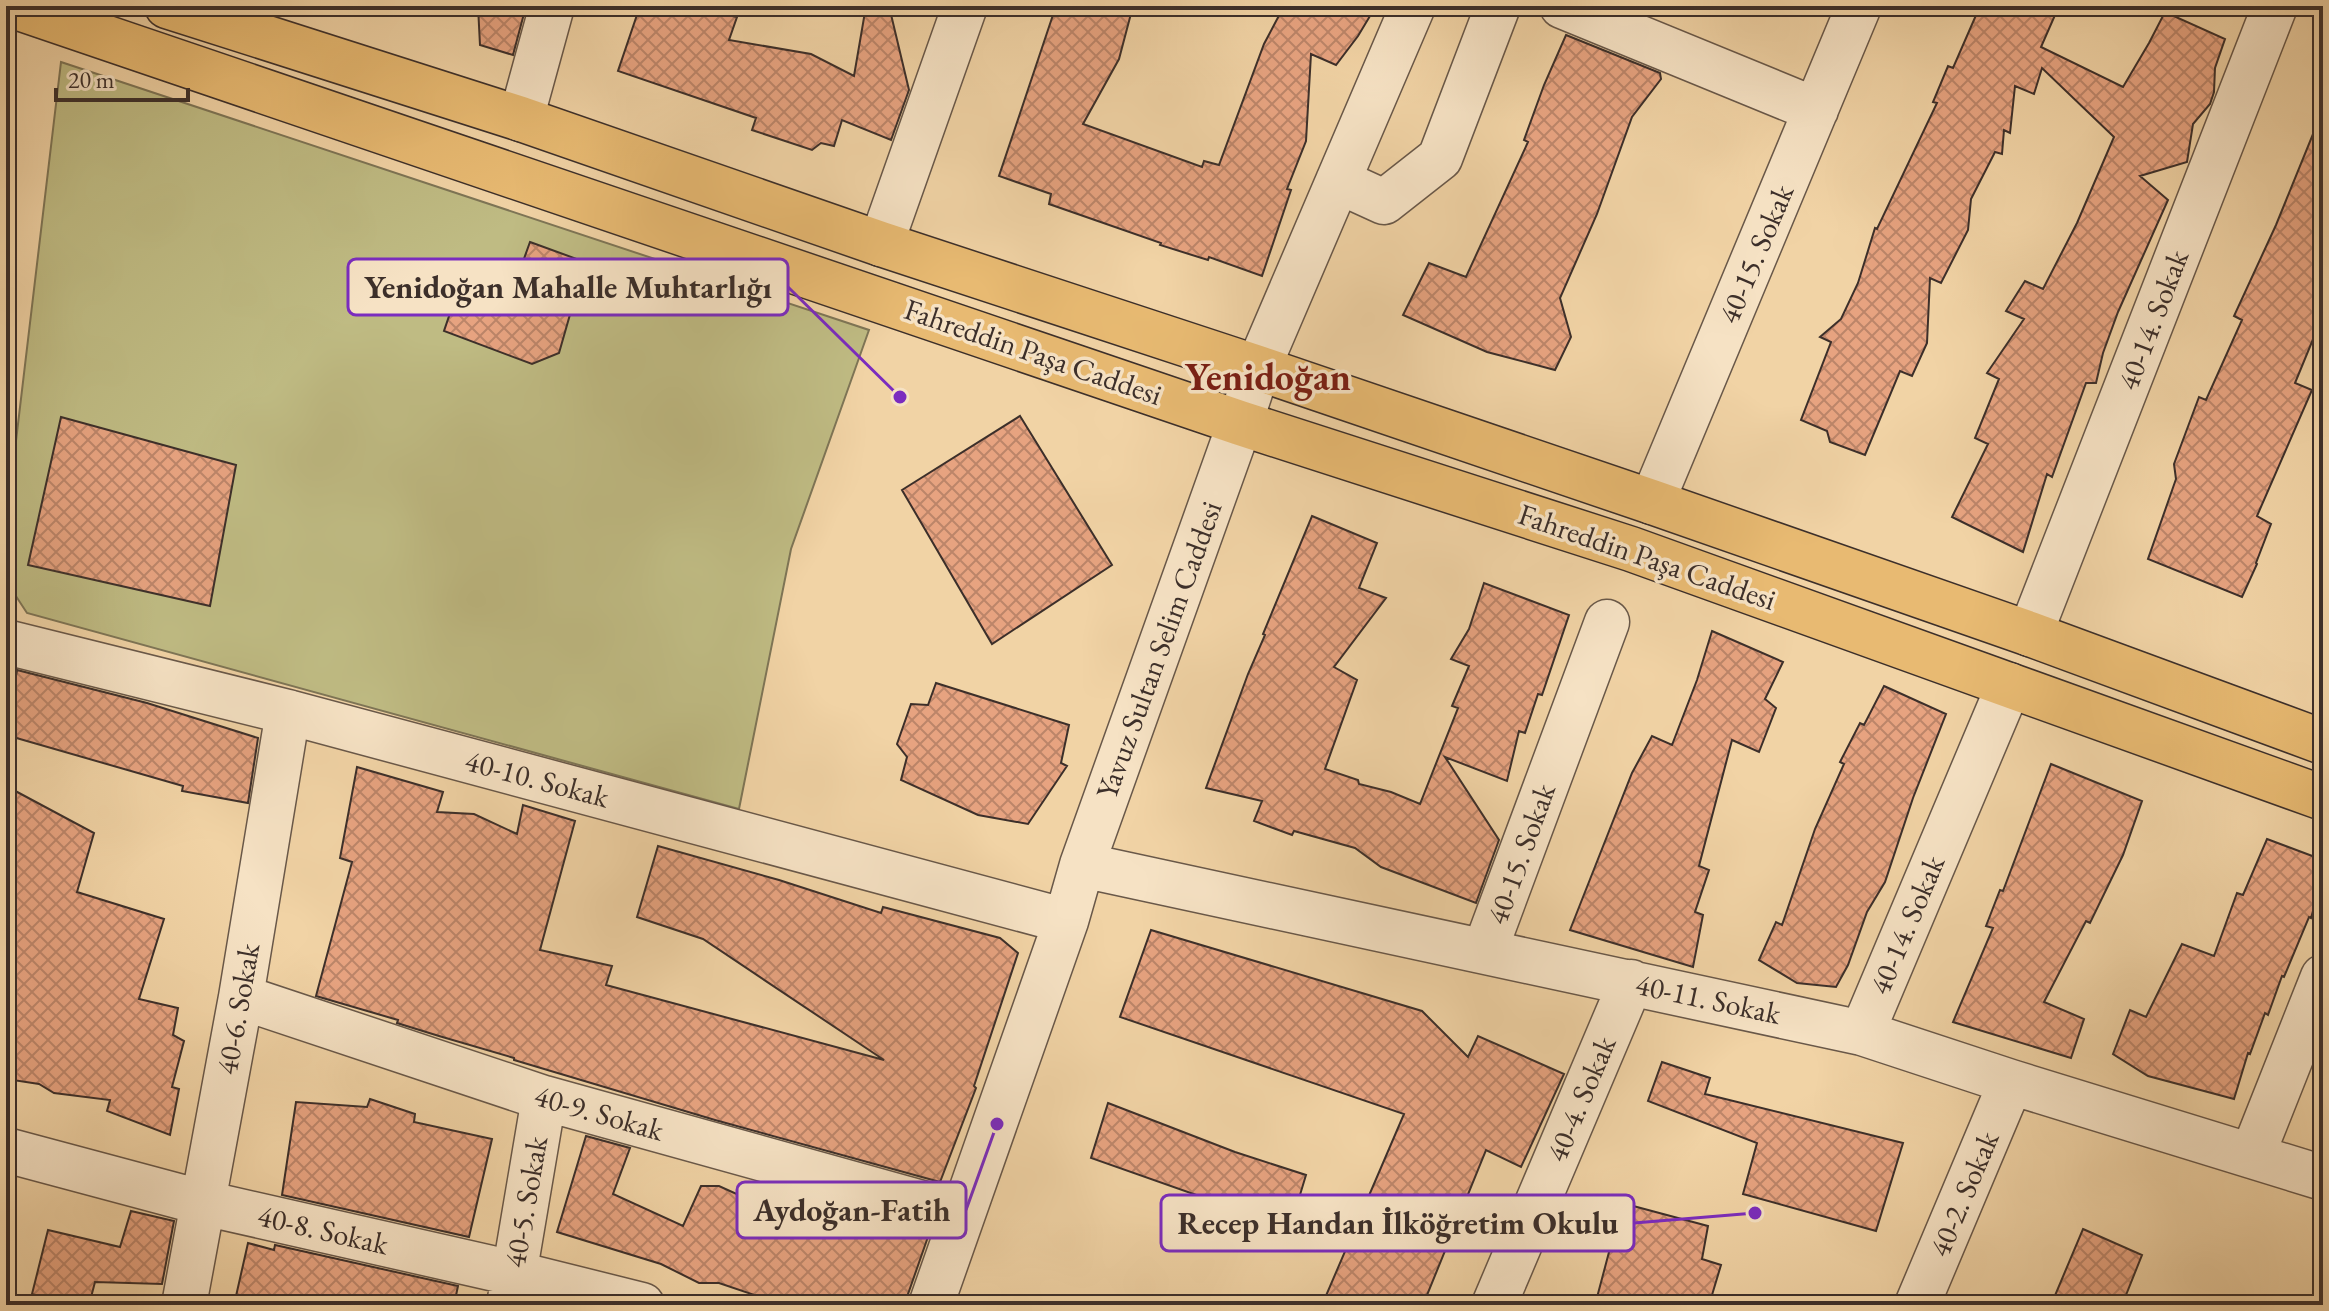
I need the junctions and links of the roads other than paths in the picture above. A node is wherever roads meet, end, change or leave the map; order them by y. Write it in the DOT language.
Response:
graph roads {
  1 [pos="13,6"];
  2 [pos="552,6"];
  3 [pos="965,6"];
  4 [pos="1413,6"];
  5 [pos="1498,6"];
  6 [pos="1562,6"];
  7 [pos="1859,6"];
  8 [pos="2275,6"];
  9 [pos="173,7"];
  10 [pos="1816,110"];
  11 [pos="521,119"];
  12 [pos="1338,181"];
  13 [pos="881,244"];
  14 [pos="1258,368"];
  15 [pos="1240,423"];
  16 [pos="1652,502"];
  17 [pos="1607,622"];
  18 [pos="2030,634"];
  19 [pos="6,642"];
  20 [pos="2009,685"];
  21 [pos="288,712"];
  22 [pos="2323,742"];
  23 [pos="2323,798"];
  24 [pos="1082,865"];
  25 [pos="1066,921"];
  26 [pos="1485,950"];
  27 [pos="2323,977"];
  28 [pos="1631,982"];
  29 [pos="241,997"];
  30 [pos="1862,1033"];
  31 [pos="2011,1082"];
  32 [pos="544,1098"];
  33 [pos="6,1150"];
  34 [pos="2252,1156"];
  35 [pos="2323,1178"];
  36 [pos="204,1203"];
  37 [pos="961,1214"];
  38 [pos="511,1289"];
  39 [pos="184,1305"];
  40 [pos="642,1305"];
  41 [pos="931,1305"];
  42 [pos="1494,1305"];
  43 [pos="1917,1305"];
  1 -- 15 [label="main road, Fahreddin Paşa Caddesi"];
  2 -- 11 [label="street"];
  3 -- 13 [label="street"];
  4 -- 12 [label="street, Yavuz Sultan Selim Caddesi"];
  5 -- 12 [label="street"];
  6 -- 10 [label="street"];
  7 -- 10 [label="street, 40-15. Sokak"];
  8 -- 18 [label="street, 40-14. Sokak"];
  9 -- 11 [label="main road, Fahreddin Paşa Caddesi"];
  10 -- 16 [label="street, 40-15. Sokak"];
  11 -- 13 [label="main road, Fahreddin Paşa Caddesi"];
  12 -- 14 [label="street, Yavuz Sultan Selim Caddesi"];
  13 -- 14 [label="main road, Fahreddin Paşa Caddesi"];
  14 -- 15 [label="street, Yavuz Sultan Selim Caddesi"];
  14 -- 16 [label="main road, Fahreddin Paşa Caddesi"];
  15 -- 20 [label="main road, Fahreddin Paşa Caddesi"];
  15 -- 24 [label="street, Yavuz Sultan Selim Caddesi"];
  16 -- 18 [label="main road, Fahreddin Paşa Caddesi"];
  17 -- 26 [label="street, 40-15. Sokak"];
  18 -- 22 [label="main road, Fahreddin Paşa Caddesi"];
  19 -- 21 [label="street, 40-10. Sokak"];
  20 -- 23 [label="main road, Fahreddin Paşa Caddesi"];
  20 -- 30 [label="street, 40-14. Sokak"];
  21 -- 25 [label="street, 40-10. Sokak"];
  21 -- 29 [label="street, 40-6. Sokak"];
  24 -- 25 [label="street, Yavuz Sultan Selim Caddesi"];
  24 -- 26 [label="street, 40-11. Sokak"];
  25 -- 37 [label="street, Yavuz Sultan Selim Caddesi"];
  26 -- 28 [label="street, 40-11. Sokak"];
  27 -- 34 [label="street"];
  28 -- 30 [label="street, 40-11. Sokak"];
  28 -- 42 [label="street, 40-4. Sokak"];
  29 -- 32 [label="street, 40-9. Sokak"];
  29 -- 36 [label="street, 40-6. Sokak"];
  30 -- 31 [label="street, 40-11. Sokak"];
  31 -- 34 [label="street, 40-11. Sokak"];
  31 -- 43 [label="street, 40-2. Sokak"];
  32 -- 37 [label="street, 40-9. Sokak"];
  32 -- 38 [label="street, 40-5. Sokak"];
  33 -- 36 [label="street, 40-8. Sokak"];
  34 -- 35 [label="street, 40-11. Sokak"];
  36 -- 38 [label="street, 40-8. Sokak"];
  36 -- 39 [label="street, 40-6. Sokak"];
  37 -- 41 [label="street, Yavuz Sultan Selim Caddesi"];
  38 -- 40 [label="street, 40-8. Sokak"];
}
